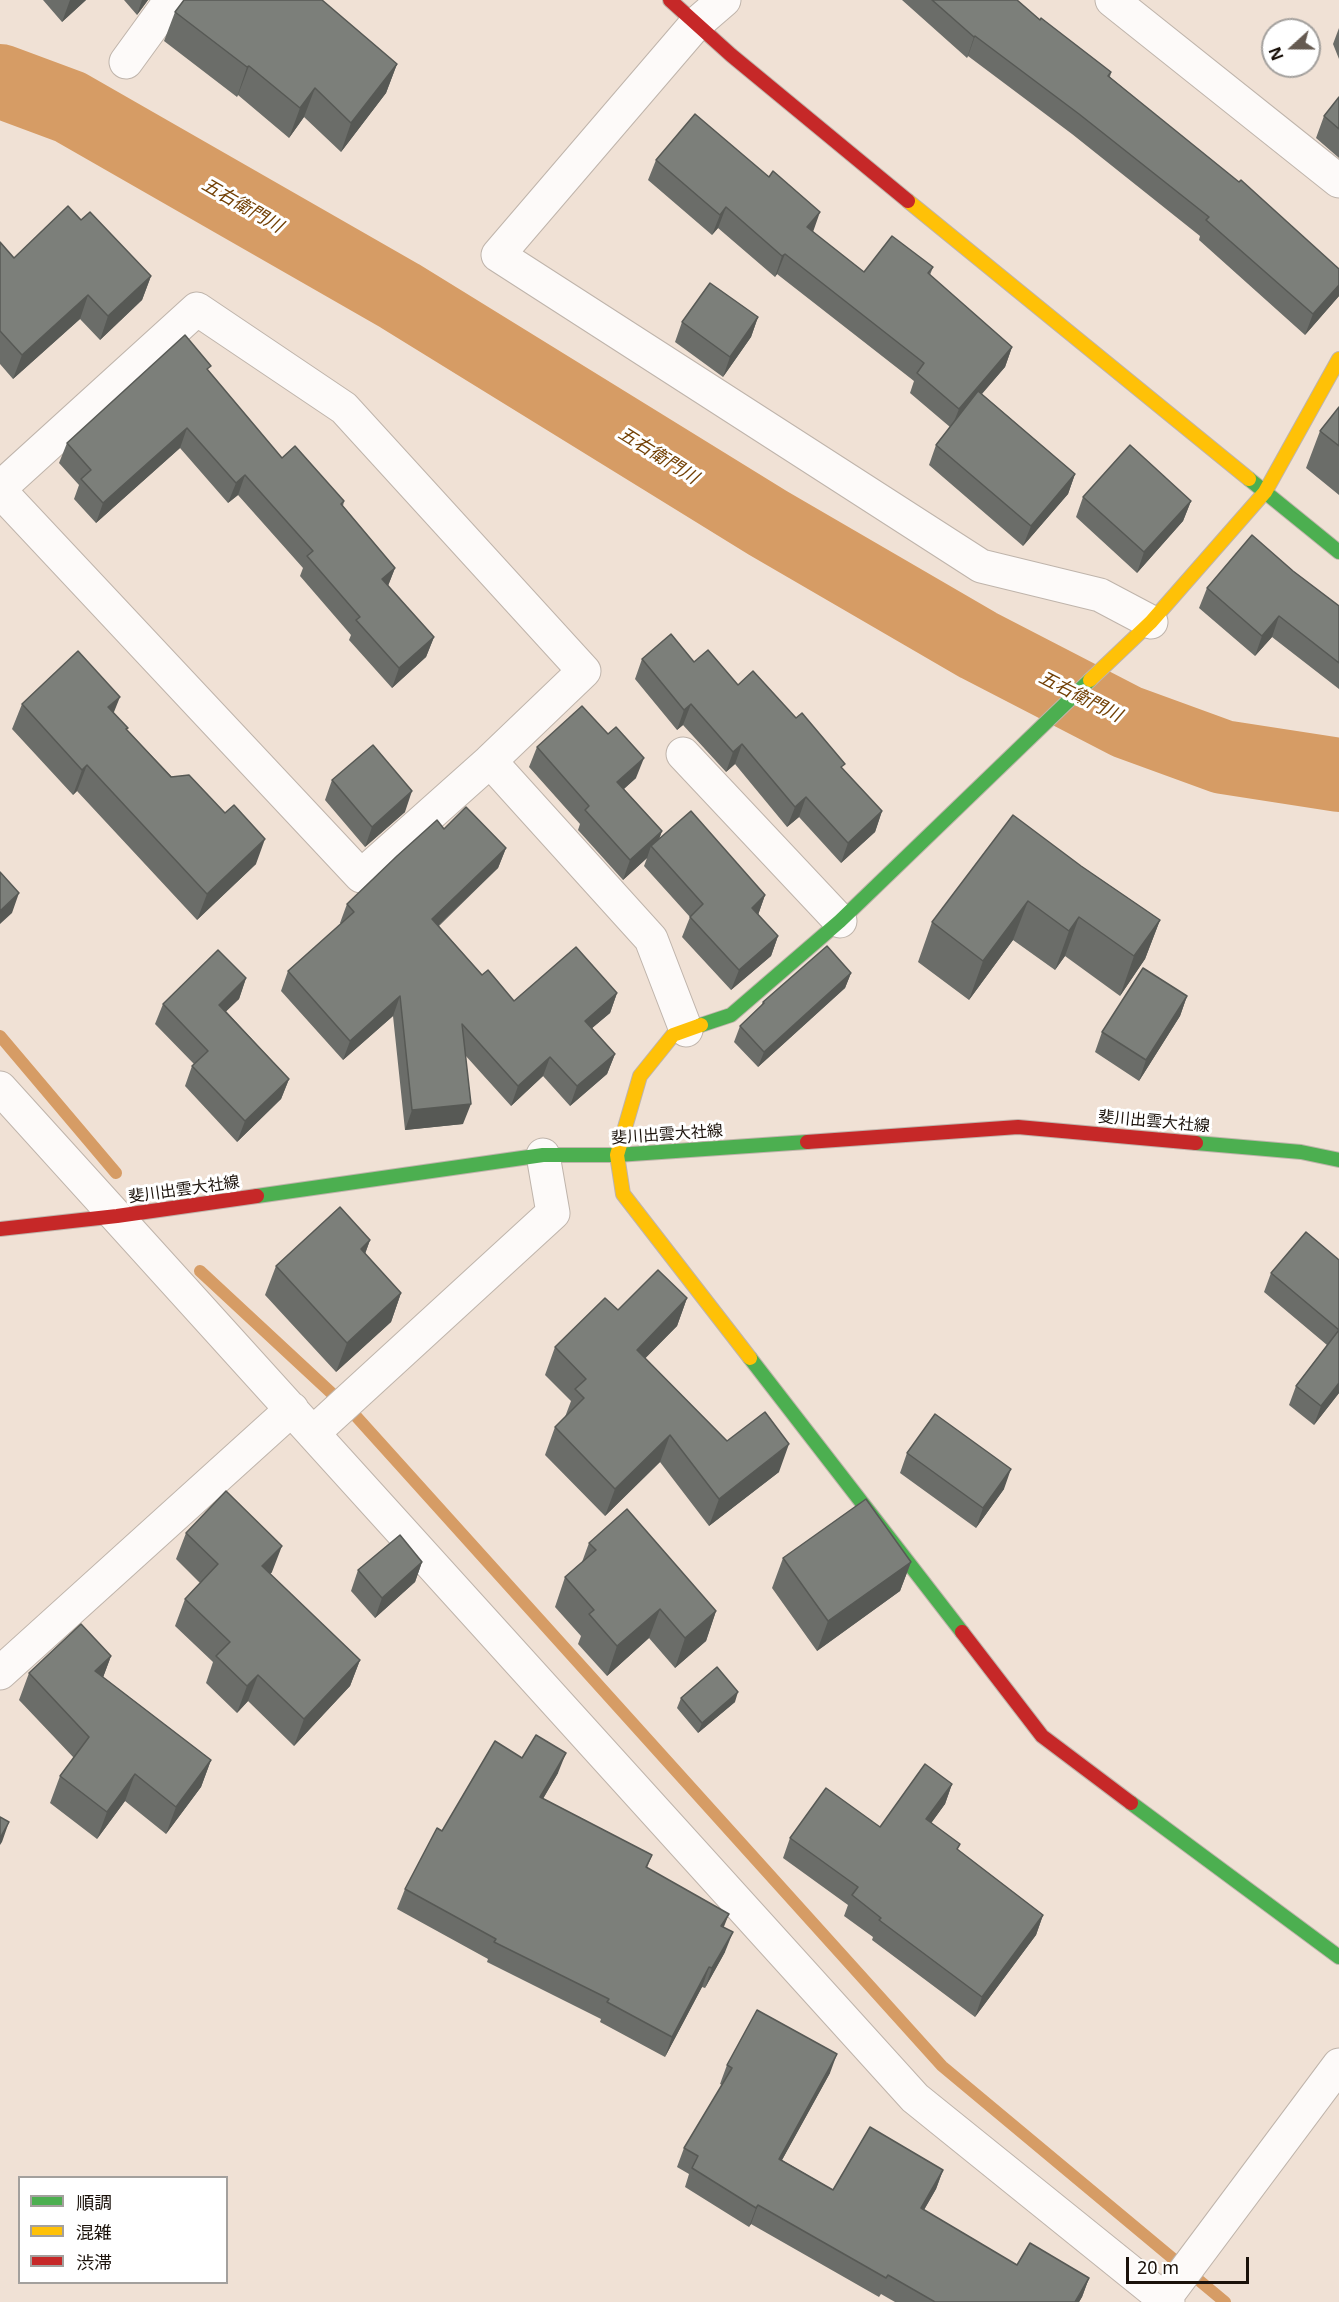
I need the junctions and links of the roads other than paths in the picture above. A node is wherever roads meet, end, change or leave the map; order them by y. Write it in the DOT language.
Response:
graph roads {
  1 [pos="171,0"];
  2 [pos="670,0"];
  3 [pos="724,0"];
  4 [pos="1112,0"];
  5 [pos="695,25"];
  6 [pos="126,62"];
  7 [pos="1339,182"];
  8 [pos="1339,359"];
  9 [pos="0,489"];
  10 [pos="1265,492"];
  11 [pos="1339,552"];
  12 [pos="1151,622"];
  13 [pos="683,754"];
  14 [pos="489,761"];
  15 [pos="840,921"];
  16 [pos="686,1030"];
  17 [pos="0,1088"];
  18 [pos="543,1155"];
  19 [pos="617,1155"];
  20 [pos="1339,1160"];
  21 [pos="117,1216"];
  22 [pos="0,1229"];
  23 [pos="302,1421"];
  24 [pos="0,1673"];
  25 [pos="1339,1957"];
  26 [pos="1339,2065"];
  27 [pos="1165,2301"];
  1 -- 6 [label="street"];
  2 -- 5 [label="street"];
  3 -- 5 [label="street"];
  4 -- 7 [label="street"];
  5 -- 10 [label="street"];
  5 -- 12 [label="street"];
  8 -- 10 [label="street"];
  9 -- 14 [label="street"];
  9 -- 14 [label="street"];
  10 -- 11 [label="street"];
  10 -- 12 [label="street"];
  12 -- 15 [label="street"];
  13 -- 15 [label="street"];
  14 -- 16 [label="street"];
  15 -- 16 [label="street"];
  16 -- 19 [label="street"];
  17 -- 21 [label="street"];
  18 -- 19 [label="street, 斐川出雲大社線"];
  18 -- 21 [label="street, 斐川出雲大社線"];
  18 -- 23 [label="street"];
  19 -- 20 [label="street, 斐川出雲大社線"];
  19 -- 25 [label="street"];
  21 -- 22 [label="street, 斐川出雲大社線"];
  21 -- 23 [label="street"];
  23 -- 24 [label="street"];
  23 -- 27 [label="street"];
  26 -- 27 [label="street"];
}
